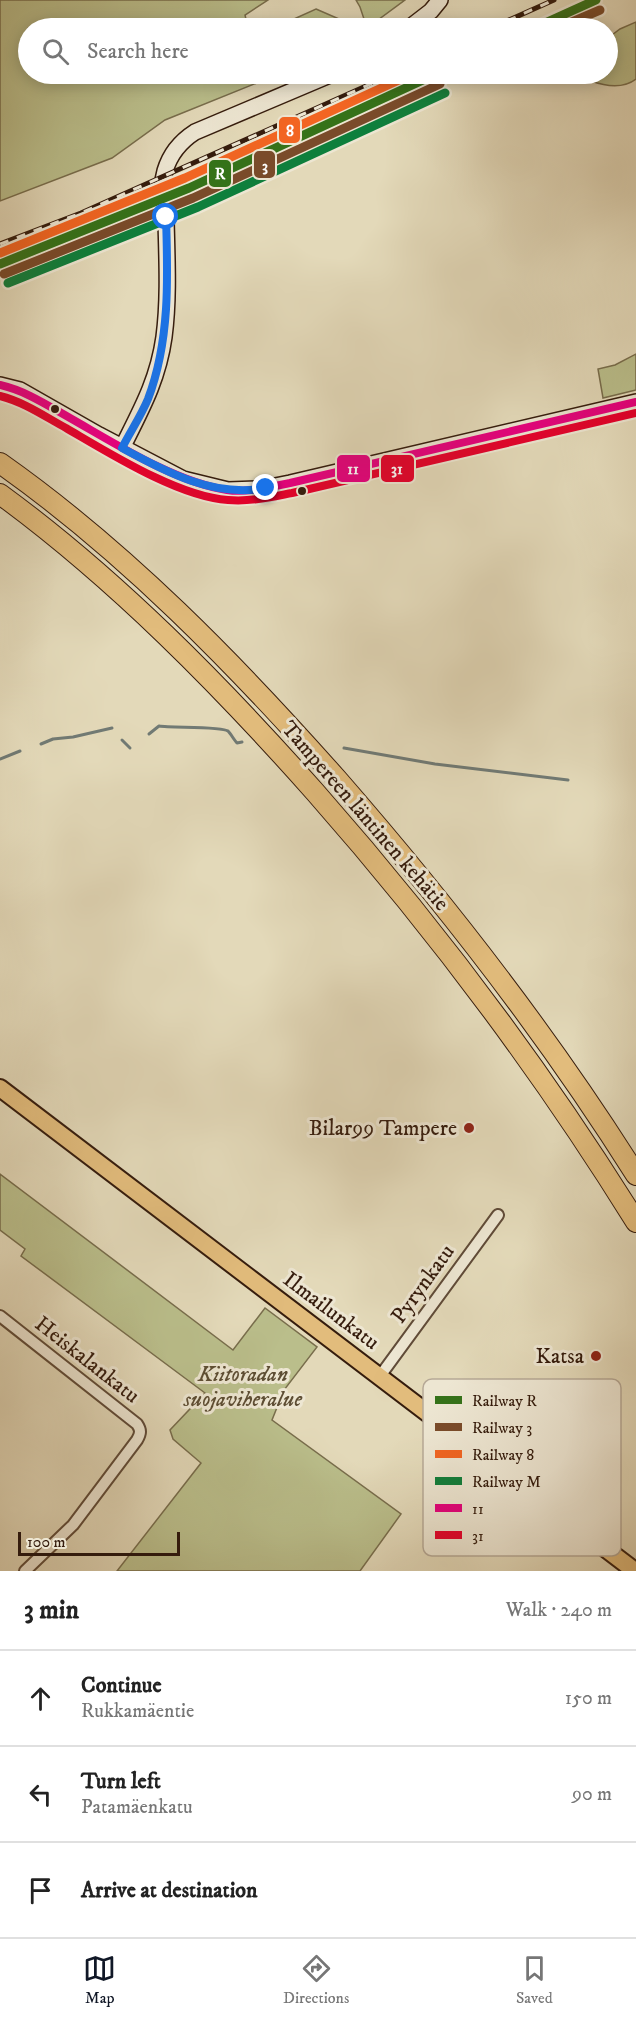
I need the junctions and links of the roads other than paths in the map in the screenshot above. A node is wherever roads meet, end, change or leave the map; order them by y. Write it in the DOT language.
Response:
graph roads {
  1 [pos="440,0"];
  2 [pos="422,18"];
  3 [pos="308,84"];
  4 [pos="0,385"];
  5 [pos="636,402"];
  6 [pos="122,448"];
  7 [pos="0,463"];
  8 [pos="0,494"];
  9 [pos="0,1088"];
  10 [pos="636,1176"];
  11 [pos="498,1215"];
  12 [pos="636,1222"];
  13 [pos="0,1316"];
  14 [pos="380,1376"];
  15 [pos="423,1409"];
  16 [pos="615,1556"];
  17 [pos="25,1571"];
  18 [pos="635,1571"];
  1 -- 2 [label="main road"];
  3 -- 6 [label="main road"];
  4 -- 6 [label="main road"];
  5 -- 6 [label="main road"];
  7 -- 10 [label="highway, Tampereen läntinen kehätie"];
  8 -- 12 [label="highway, Tampereen läntinen kehätie"];
  9 -- 14 [label="main road, Ilmailunkatu"];
  11 -- 14 [label="street, Pyrynkatu"];
  13 -- 17 [label="street, Heiskalankatu"];
  14 -- 15 [label="main road, Ilmailunkatu"];
  16 -- 18 [label="main road, Ilmailunkatu"];
}
